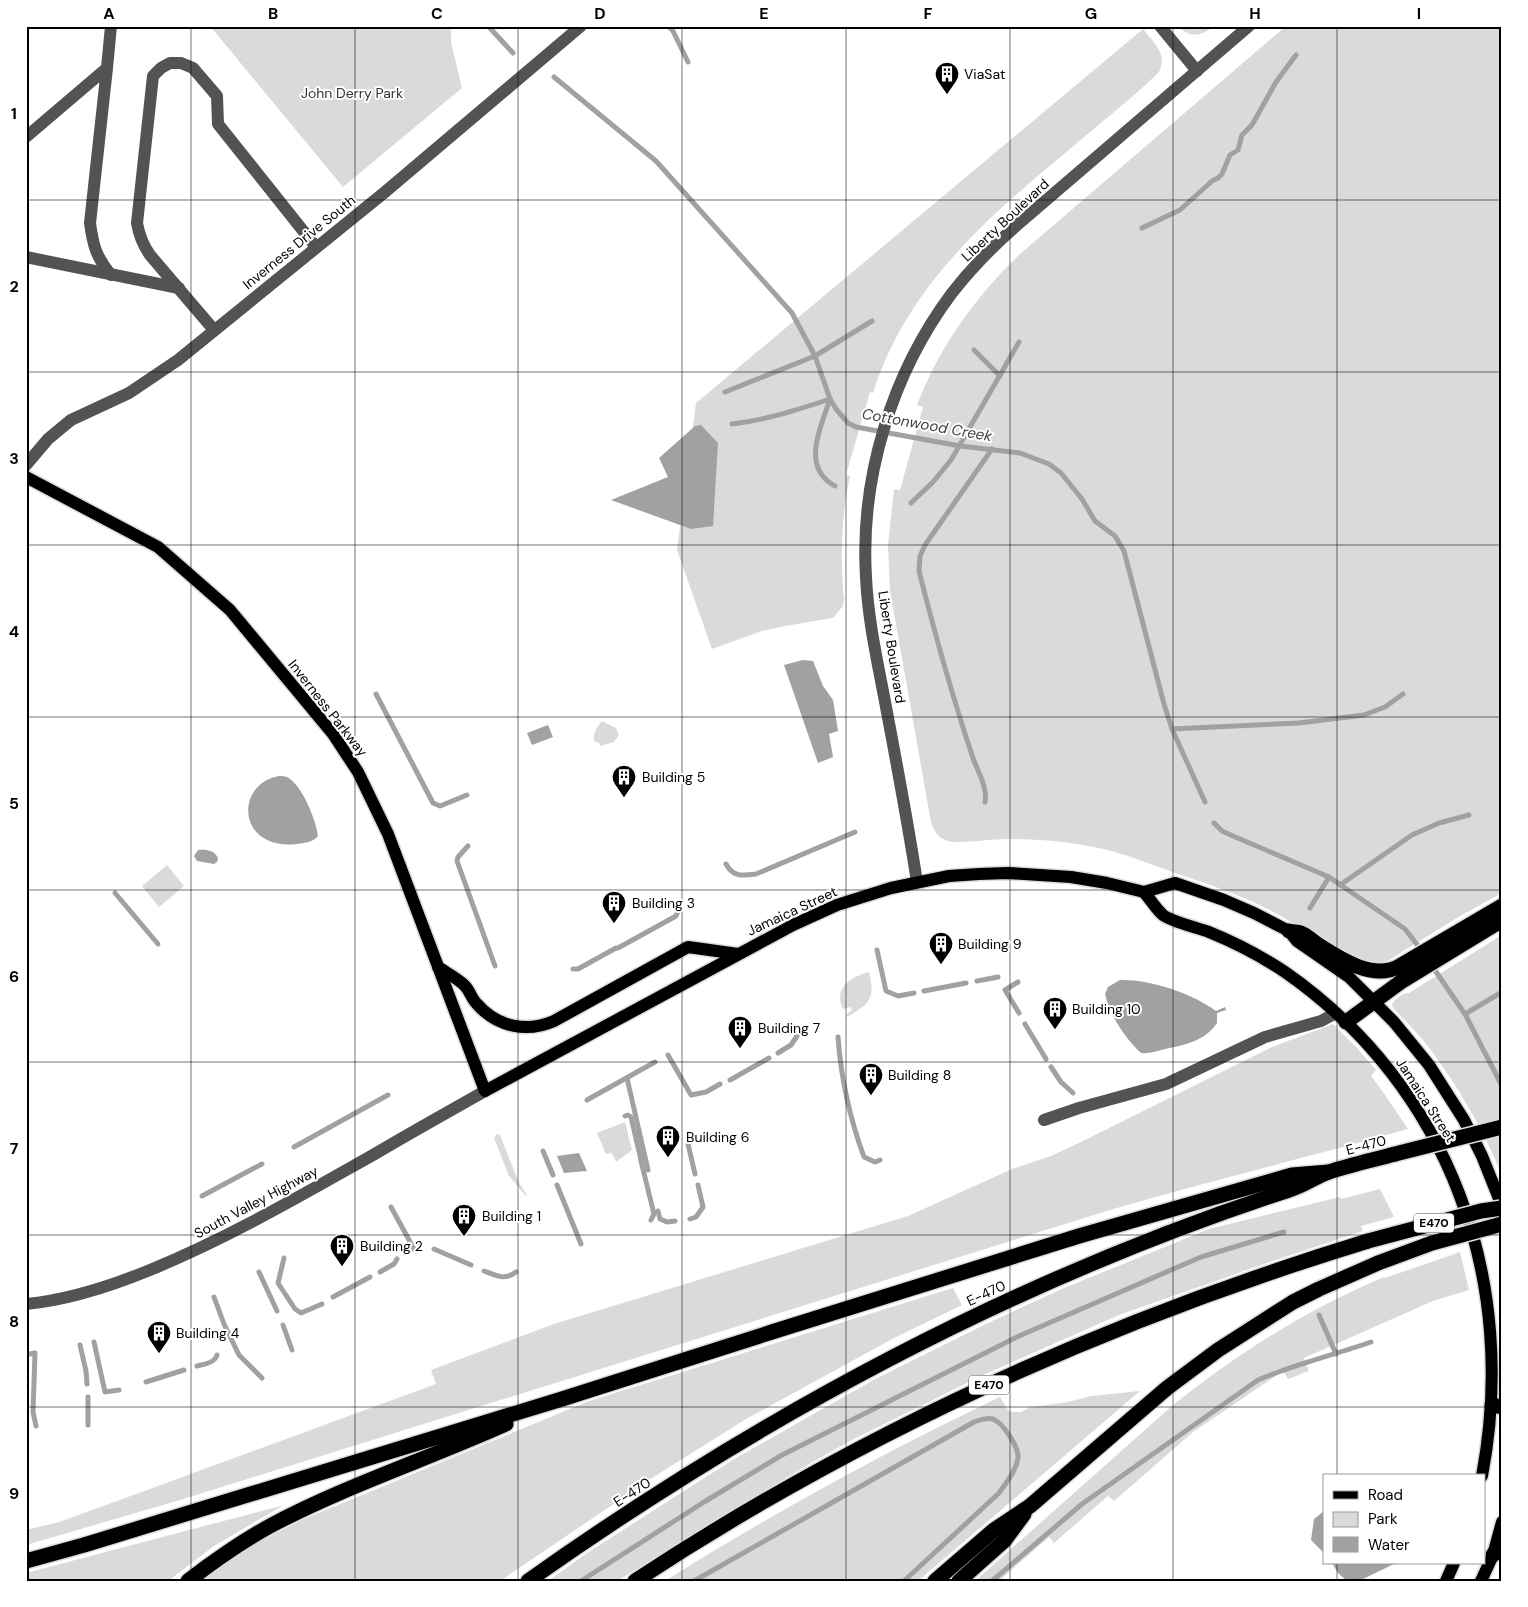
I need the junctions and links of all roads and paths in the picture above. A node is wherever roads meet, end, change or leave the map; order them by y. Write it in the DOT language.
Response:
graph roads {
  1 [pos="111,26"];
  2 [pos="581,26"];
  3 [pos="1160,26"];
  4 [pos="1249,26"];
  5 [pos="107,68"];
  6 [pos="1197,71"];
  7 [pos="26,137"];
  8 [pos="316,247"];
  9 [pos="26,257"];
  10 [pos="111,274"];
  11 [pos="179,288"];
  12 [pos="214,330"];
  13 [pos="26,466"];
  14 [pos="26,477"];
  15 [pos="918,882"];
  16 [pos="1144,892"];
  17 [pos="1502,906"];
  18 [pos="1502,920"];
  19 [pos="1289,931"];
  20 [pos="1470,931"];
  21 [pos="738,954"];
  22 [pos="438,967"];
  23 [pos="1398,975"];
  24 [pos="1374,1001"];
  25 [pos="1341,1018"];
  26 [pos="485,1091"];
  27 [pos="1044,1120"];
  28 [pos="1502,1127"];
  29 [pos="1329,1172"];
  30 [pos="1502,1207"];
  31 [pos="1502,1224"];
  32 [pos="26,1304"];
  33 [pos="562,1399"];
  34 [pos="1497,1406"];
  35 [pos="1482,1474"];
  36 [pos="1030,1506"];
  37 [pos="1502,1522"];
  38 [pos="1497,1549"];
  39 [pos="26,1561"];
  40 [pos="1454,1564"];
  41 [pos="188,1581"];
  42 [pos="528,1581"];
  43 [pos="635,1581"];
  44 [pos="935,1581"];
  45 [pos="959,1581"];
  46 [pos="1446,1581"];
  47 [pos="1481,1581"];
  1 -- 5 [label="street"];
  2 -- 8 [label="street, Inverness Drive South"];
  3 -- 6 [label="street"];
  4 -- 6 [label="street, Liberty Boulevard"];
  5 -- 7 [label="street"];
  5 -- 10 [label="street"];
  6 -- 15 [label="street, Liberty Boulevard"];
  8 -- 11 [label="street"];
  8 -- 12 [label="street, Inverness Drive South"];
  9 -- 10 [label="street"];
  10 -- 11 [label="street"];
  11 -- 12 [label="street"];
  12 -- 13 [label="street, Inverness Drive South"];
  14 -- 22 [label="main road, Inverness Parkway"];
  15 -- 16 [label="main road, Jamaica Street"];
  15 -- 21 [label="main road, Jamaica Street"];
  16 -- 19 [label="main road, Jamaica Street"];
  16 -- 25 [label="main road, Jamaica Street"];
  17 -- 20 [label="highway"];
  18 -- 20 [label="highway"];
  19 -- 23 [label="highway"];
  19 -- 24 [label="main road, Jamaica Street"];
  20 -- 23 [label="highway"];
  21 -- 22 [label="main road"];
  21 -- 26 [label="main road, Jamaica Street"];
  22 -- 26 [label="main road, Inverness Parkway"];
  23 -- 24 [label="highway"];
  24 -- 25 [label="highway"];
  24 -- 30 [label="main road, Jamaica Street"];
  25 -- 27 [label="street"];
  25 -- 34 [label="main road, Jamaica Street"];
  26 -- 32 [label="street, South Valley Highway"];
  28 -- 29 [label="highway, E-470, bridge"];
  29 -- 33 [label="highway"];
  29 -- 42 [label="highway, E-470"];
  30 -- 43 [label="highway, E470, bridge"];
  31 -- 36 [label="highway, bridge"];
  33 -- 39 [label="highway"];
  33 -- 41 [label="highway"];
  34 -- 35 [label="main road, Jamaica Street"];
  36 -- 44 [label="highway"];
  36 -- 45 [label="highway"];
  37 -- 38 [label="main road"];
  38 -- 47 [label="main road"];
  40 -- 46 [label="main road"];
}
